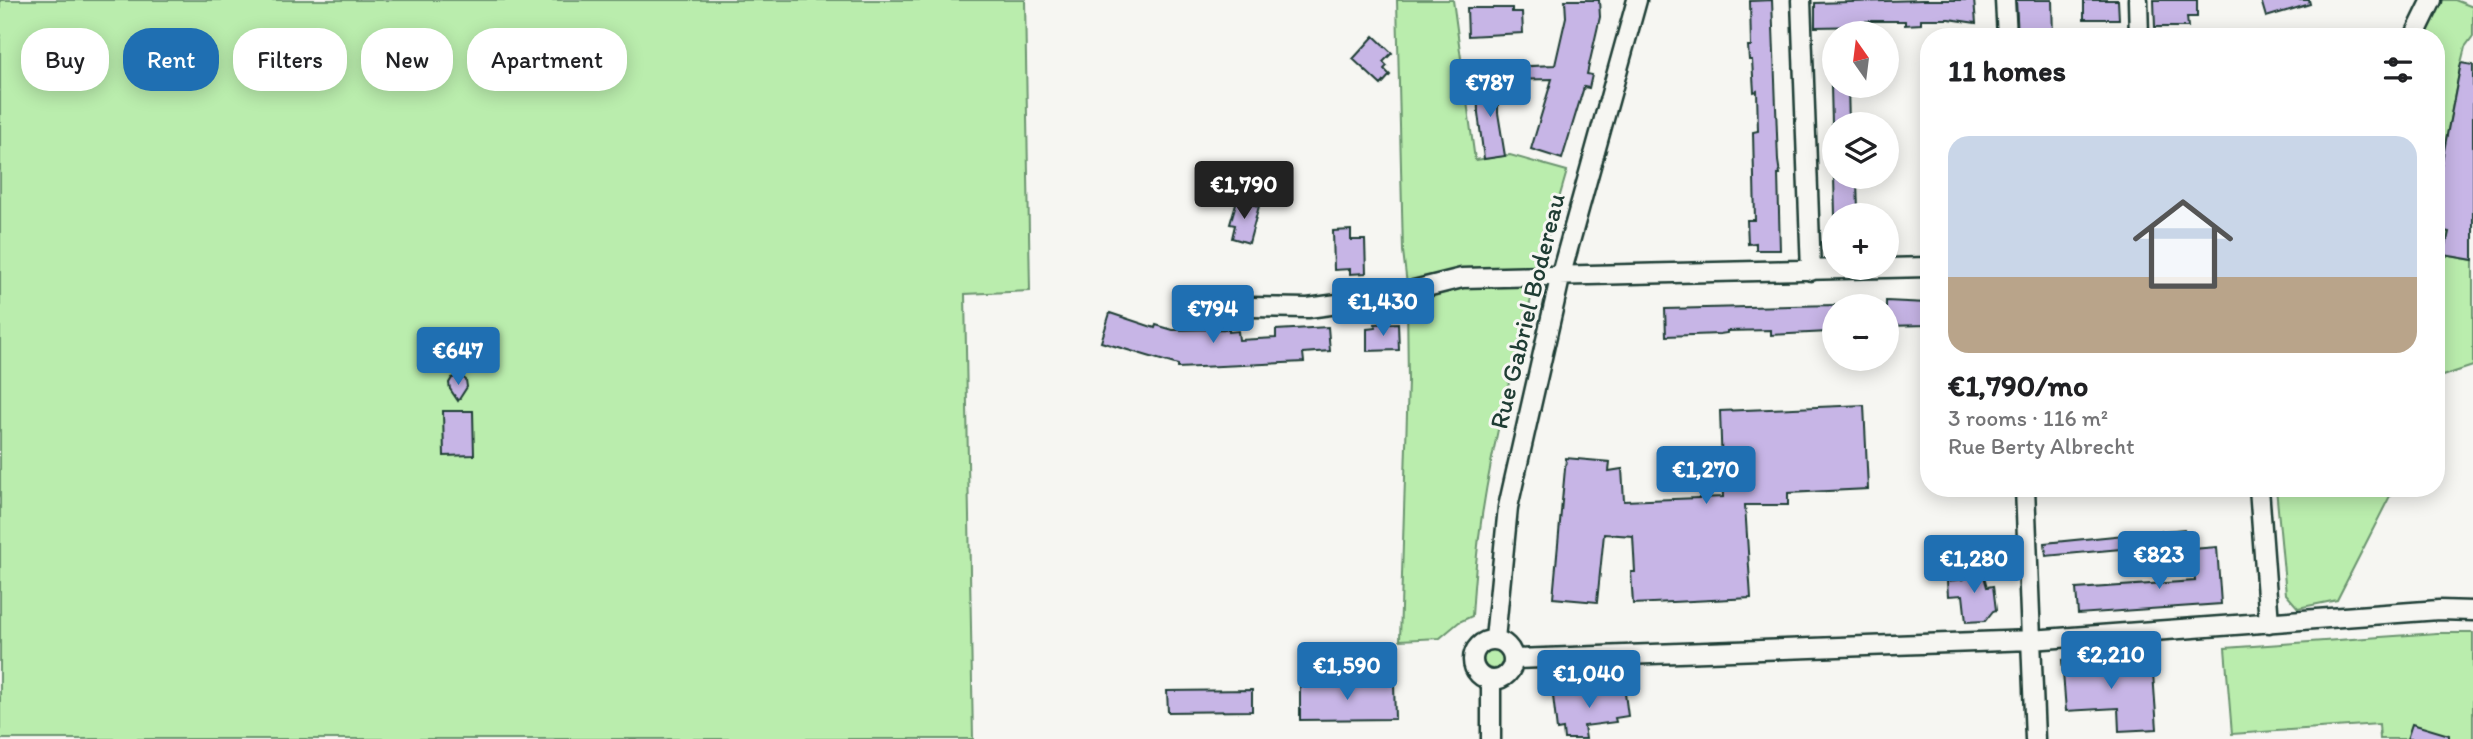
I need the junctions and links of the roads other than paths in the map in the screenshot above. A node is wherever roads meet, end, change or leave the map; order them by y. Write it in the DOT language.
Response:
graph roads {
  1 [pos="1637,0"];
  2 [pos="1801,0"];
  3 [pos="2005,0"];
  4 [pos="2138,0"];
  5 [pos="2432,0"];
  6 [pos="2007,28"];
  7 [pos="2138,28"];
  8 [pos="2418,28"];
  9 [pos="1920,267"];
  10 [pos="1811,271"];
  11 [pos="1561,274"];
  12 [pos="1187,306"];
  13 [pos="2025,497"];
  14 [pos="2260,497"];
  15 [pos="2473,611"];
  16 [pos="2269,623"];
  17 [pos="1495,639"];
  18 [pos="2032,640"];
  19 [pos="1514,659"];
  20 [pos="1491,680"];
  21 [pos="1491,739"];
  22 [pos="2035,739"];
  1 -- 11 [label="street, Rue Gabriel Bodereau"];
  2 -- 10 [label="street"];
  3 -- 6 [label="street"];
  4 -- 7 [label="street"];
  5 -- 8 [label="street"];
  9 -- 10 [label="street"];
  10 -- 11 [label="street"];
  11 -- 12 [label="street"];
  11 -- 17 [label="street, Rue Gabriel Bodereau"];
  13 -- 18 [label="street"];
  14 -- 16 [label="street"];
  15 -- 16 [label="street"];
  16 -- 18 [label="street"];
  17 -- 19 [label="street"];
  17 -- 20 [label="street"];
  18 -- 19 [label="street"];
  18 -- 22 [label="street"];
  19 -- 20 [label="street"];
  20 -- 21 [label="street"];
}
